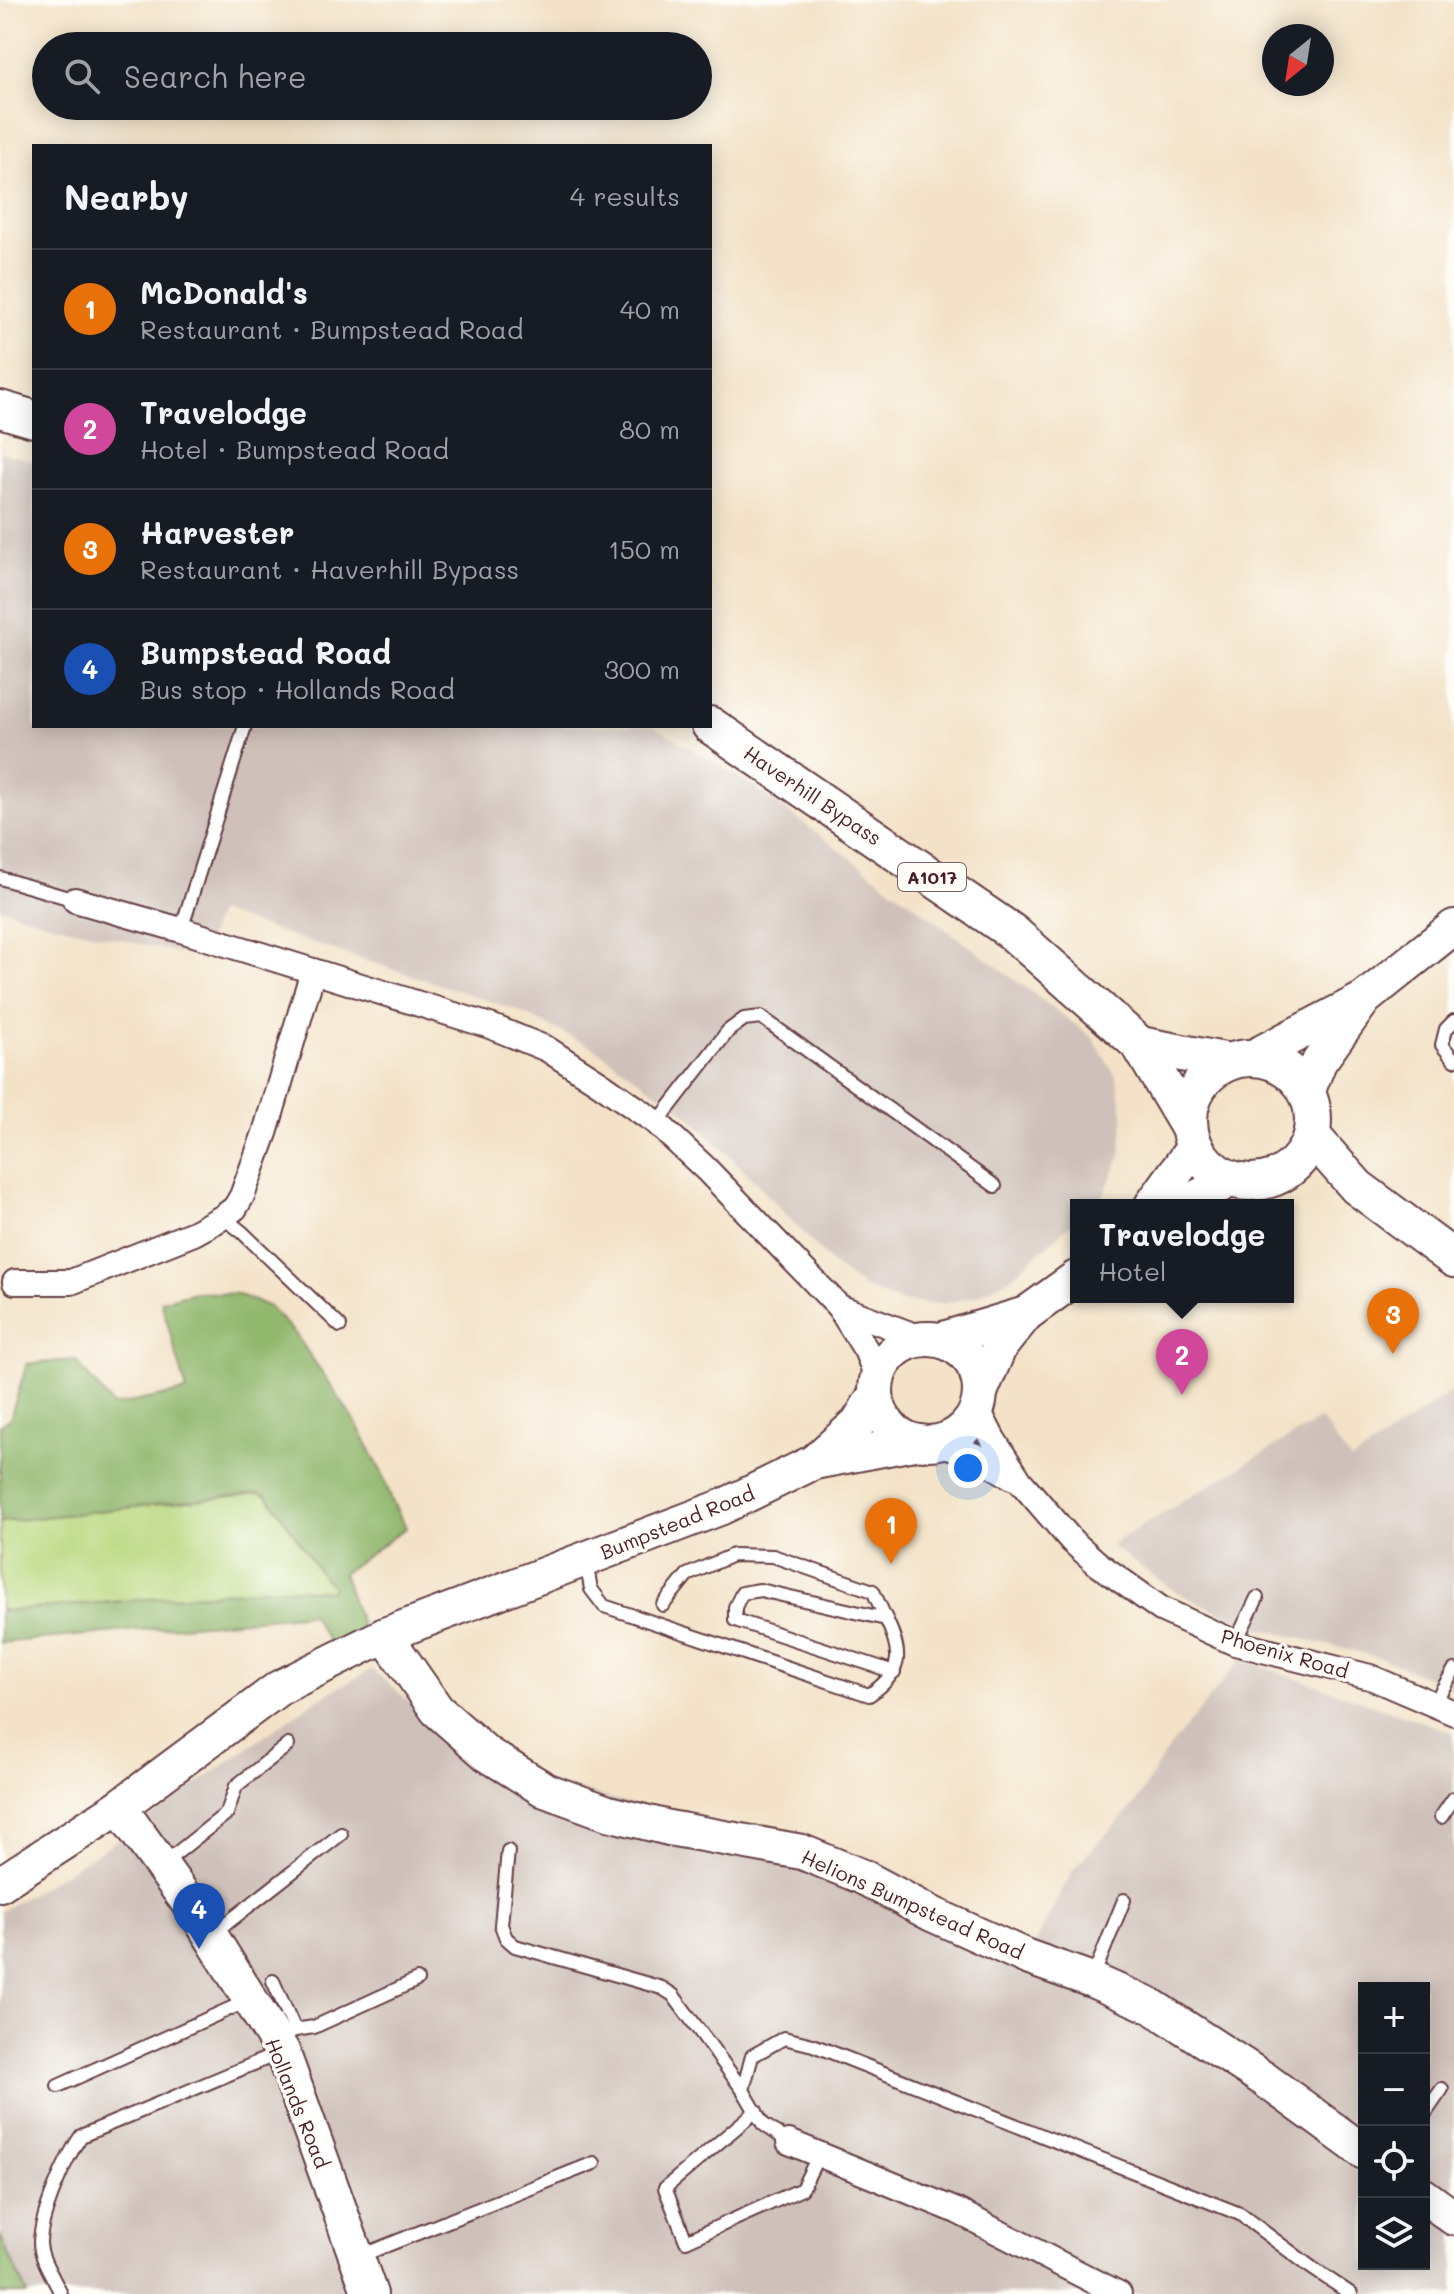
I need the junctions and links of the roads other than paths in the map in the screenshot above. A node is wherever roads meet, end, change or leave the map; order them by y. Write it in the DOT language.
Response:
graph roads {
  1 [pos="0,409"];
  2 [pos="32,418"];
  3 [pos="712,726"];
  4 [pos="244,728"];
  5 [pos="0,878"];
  6 [pos="75,900"];
  7 [pos="181,930"];
  8 [pos="1445,938"];
  9 [pos="313,971"];
  10 [pos="1364,999"];
  11 [pos="1454,1021"];
  12 [pos="1140,1045"];
  13 [pos="1240,1060"];
  14 [pos="1454,1060"];
  15 [pos="1307,1093"];
  16 [pos="657,1123"];
  17 [pos="1191,1136"];
  18 [pos="1312,1136"];
  19 [pos="1292,1168"];
  20 [pos="1230,1180"];
  21 [pos="995,1186"];
  22 [pos="1357,1187"];
  23 [pos="1155,1199"];
  24 [pos="1194,1199"];
  25 [pos="223,1217"];
  26 [pos="1454,1259"];
  27 [pos="15,1282"];
  28 [pos="1070,1282"];
  29 [pos="839,1307"];
  30 [pos="1026,1314"];
  31 [pos="340,1326"];
  32 [pos="932,1339"];
  33 [pos="877,1386"];
  34 [pos="979,1399"];
  35 [pos="928,1442"];
  36 [pos="814,1462"];
  37 [pos="1020,1481"];
  38 [pos="585,1559"];
  39 [pos="1257,1598"];
  40 [pos="663,1605"];
  41 [pos="886,1619"];
  42 [pos="385,1635"];
  43 [pos="1235,1643"];
  44 [pos="1454,1670"];
  45 [pos="894,1672"];
  46 [pos="1444,1708"];
  47 [pos="288,1745"];
  48 [pos="1454,1798"];
  49 [pos="119,1807"];
  50 [pos="1441,1817"];
  51 [pos="341,1834"];
  52 [pos="508,1851"];
  53 [pos="161,1866"];
  54 [pos="0,1884"];
  55 [pos="1124,1900"];
  56 [pos="211,1936"];
  57 [pos="417,1980"];
  58 [pos="1092,1980"];
  59 [pos="262,1990"];
  60 [pos="284,2040"];
  61 [pos="58,2086"];
  62 [pos="1442,2089"];
  63 [pos="743,2090"];
  64 [pos="1430,2106"];
  65 [pos="756,2111"];
  66 [pos="789,2142"];
  67 [pos="1358,2148"];
  68 [pos="819,2154"];
  69 [pos="594,2163"];
  70 [pos="1427,2198"];
  71 [pos="1454,2218"];
  72 [pos="357,2257"];
  73 [pos="61,2294"];
  74 [pos="370,2294"];
  75 [pos="1119,2294"];
  76 [pos="1351,2294"];
  1 -- 2 [label="main road"];
  3 -- 12 [label="main road, Haverhill Bypass / A1017"];
  4 -- 7 [label="lane"];
  5 -- 6 [label="lane"];
  6 -- 7 [label="street"];
  7 -- 9 [label="street"];
  8 -- 10 [label="main road"];
  9 -- 16 [label="street"];
  9 -- 25 [label="street"];
  10 -- 13 [label="main road"];
  10 -- 15 [label="main road"];
  11 -- 14 [label="lane"];
  12 -- 13 [label="main road"];
  12 -- 17 [label="main road, Haverhill Bypass / A1017"];
  13 -- 15 [label="main road"];
  13 -- 17 [label="main road"];
  15 -- 18 [label="main road"];
  16 -- 21 [label="lane"];
  16 -- 29 [label="street"];
  17 -- 20 [label="main road"];
  17 -- 23 [label="main road"];
  18 -- 19 [label="main road"];
  18 -- 22 [label="main road"];
  19 -- 20 [label="main road"];
  19 -- 22 [label="main road"];
  20 -- 24 [label="main road"];
  22 -- 26 [label="main road"];
  25 -- 27 [label="street"];
  25 -- 31 [label="lane"];
  28 -- 30 [label="main road"];
  29 -- 32 [label="street"];
  29 -- 33 [label="street"];
  30 -- 32 [label="main road"];
  30 -- 34 [label="main road"];
  32 -- 33 [label="main road"];
  32 -- 34 [label="main road"];
  33 -- 35 [label="main road"];
  33 -- 36 [label="main road, Bumpstead Road"];
  34 -- 35 [label="main road"];
  34 -- 37 [label="street, Phoenix Road"];
  35 -- 36 [label="main road, Bumpstead Road"];
  35 -- 37 [label="street, Phoenix Road"];
  36 -- 38 [label="main road, Bumpstead Road"];
  37 -- 43 [label="street, Phoenix Road"];
  38 -- 42 [label="main road, Bumpstead Road"];
  38 -- 45 [label="lane"];
  39 -- 43 [label="lane"];
  40 -- 41 [label="lane"];
  41 -- 45 [label="lane"];
  41 -- 45 [label="lane"];
  42 -- 49 [label="main road, Bumpstead Road"];
  42 -- 58 [label="main road, Helions Bumpstead Road"];
  43 -- 46 [label="street, Phoenix Road"];
  44 -- 46 [label="lane"];
  47 -- 53 [label="lane"];
  48 -- 50 [label="lane"];
  49 -- 53 [label="main road, Hollands Road"];
  49 -- 54 [label="main road, Bumpstead Road"];
  51 -- 56 [label="lane"];
  52 -- 63 [label="lane"];
  53 -- 56 [label="main road, Hollands Road"];
  55 -- 58 [label="lane"];
  56 -- 59 [label="main road, Hollands Road"];
  57 -- 60 [label="lane"];
  58 -- 67 [label="main road, Helions Bumpstead Road"];
  59 -- 60 [label="main road, Hollands Road"];
  59 -- 61 [label="lane"];
  60 -- 72 [label="main road, Hollands Road"];
  60 -- 73 [label="lane"];
  62 -- 64 [label="lane"];
  63 -- 65 [label="lane"];
  63 -- 76 [label="lane"];
  65 -- 66 [label="lane"];
  65 -- 68 [label="lane"];
  66 -- 68 [label="street"];
  68 -- 75 [label="street"];
  69 -- 72 [label="lane"];
  70 -- 71 [label="main road"];
  72 -- 74 [label="main road, Hollands Road"];
}
